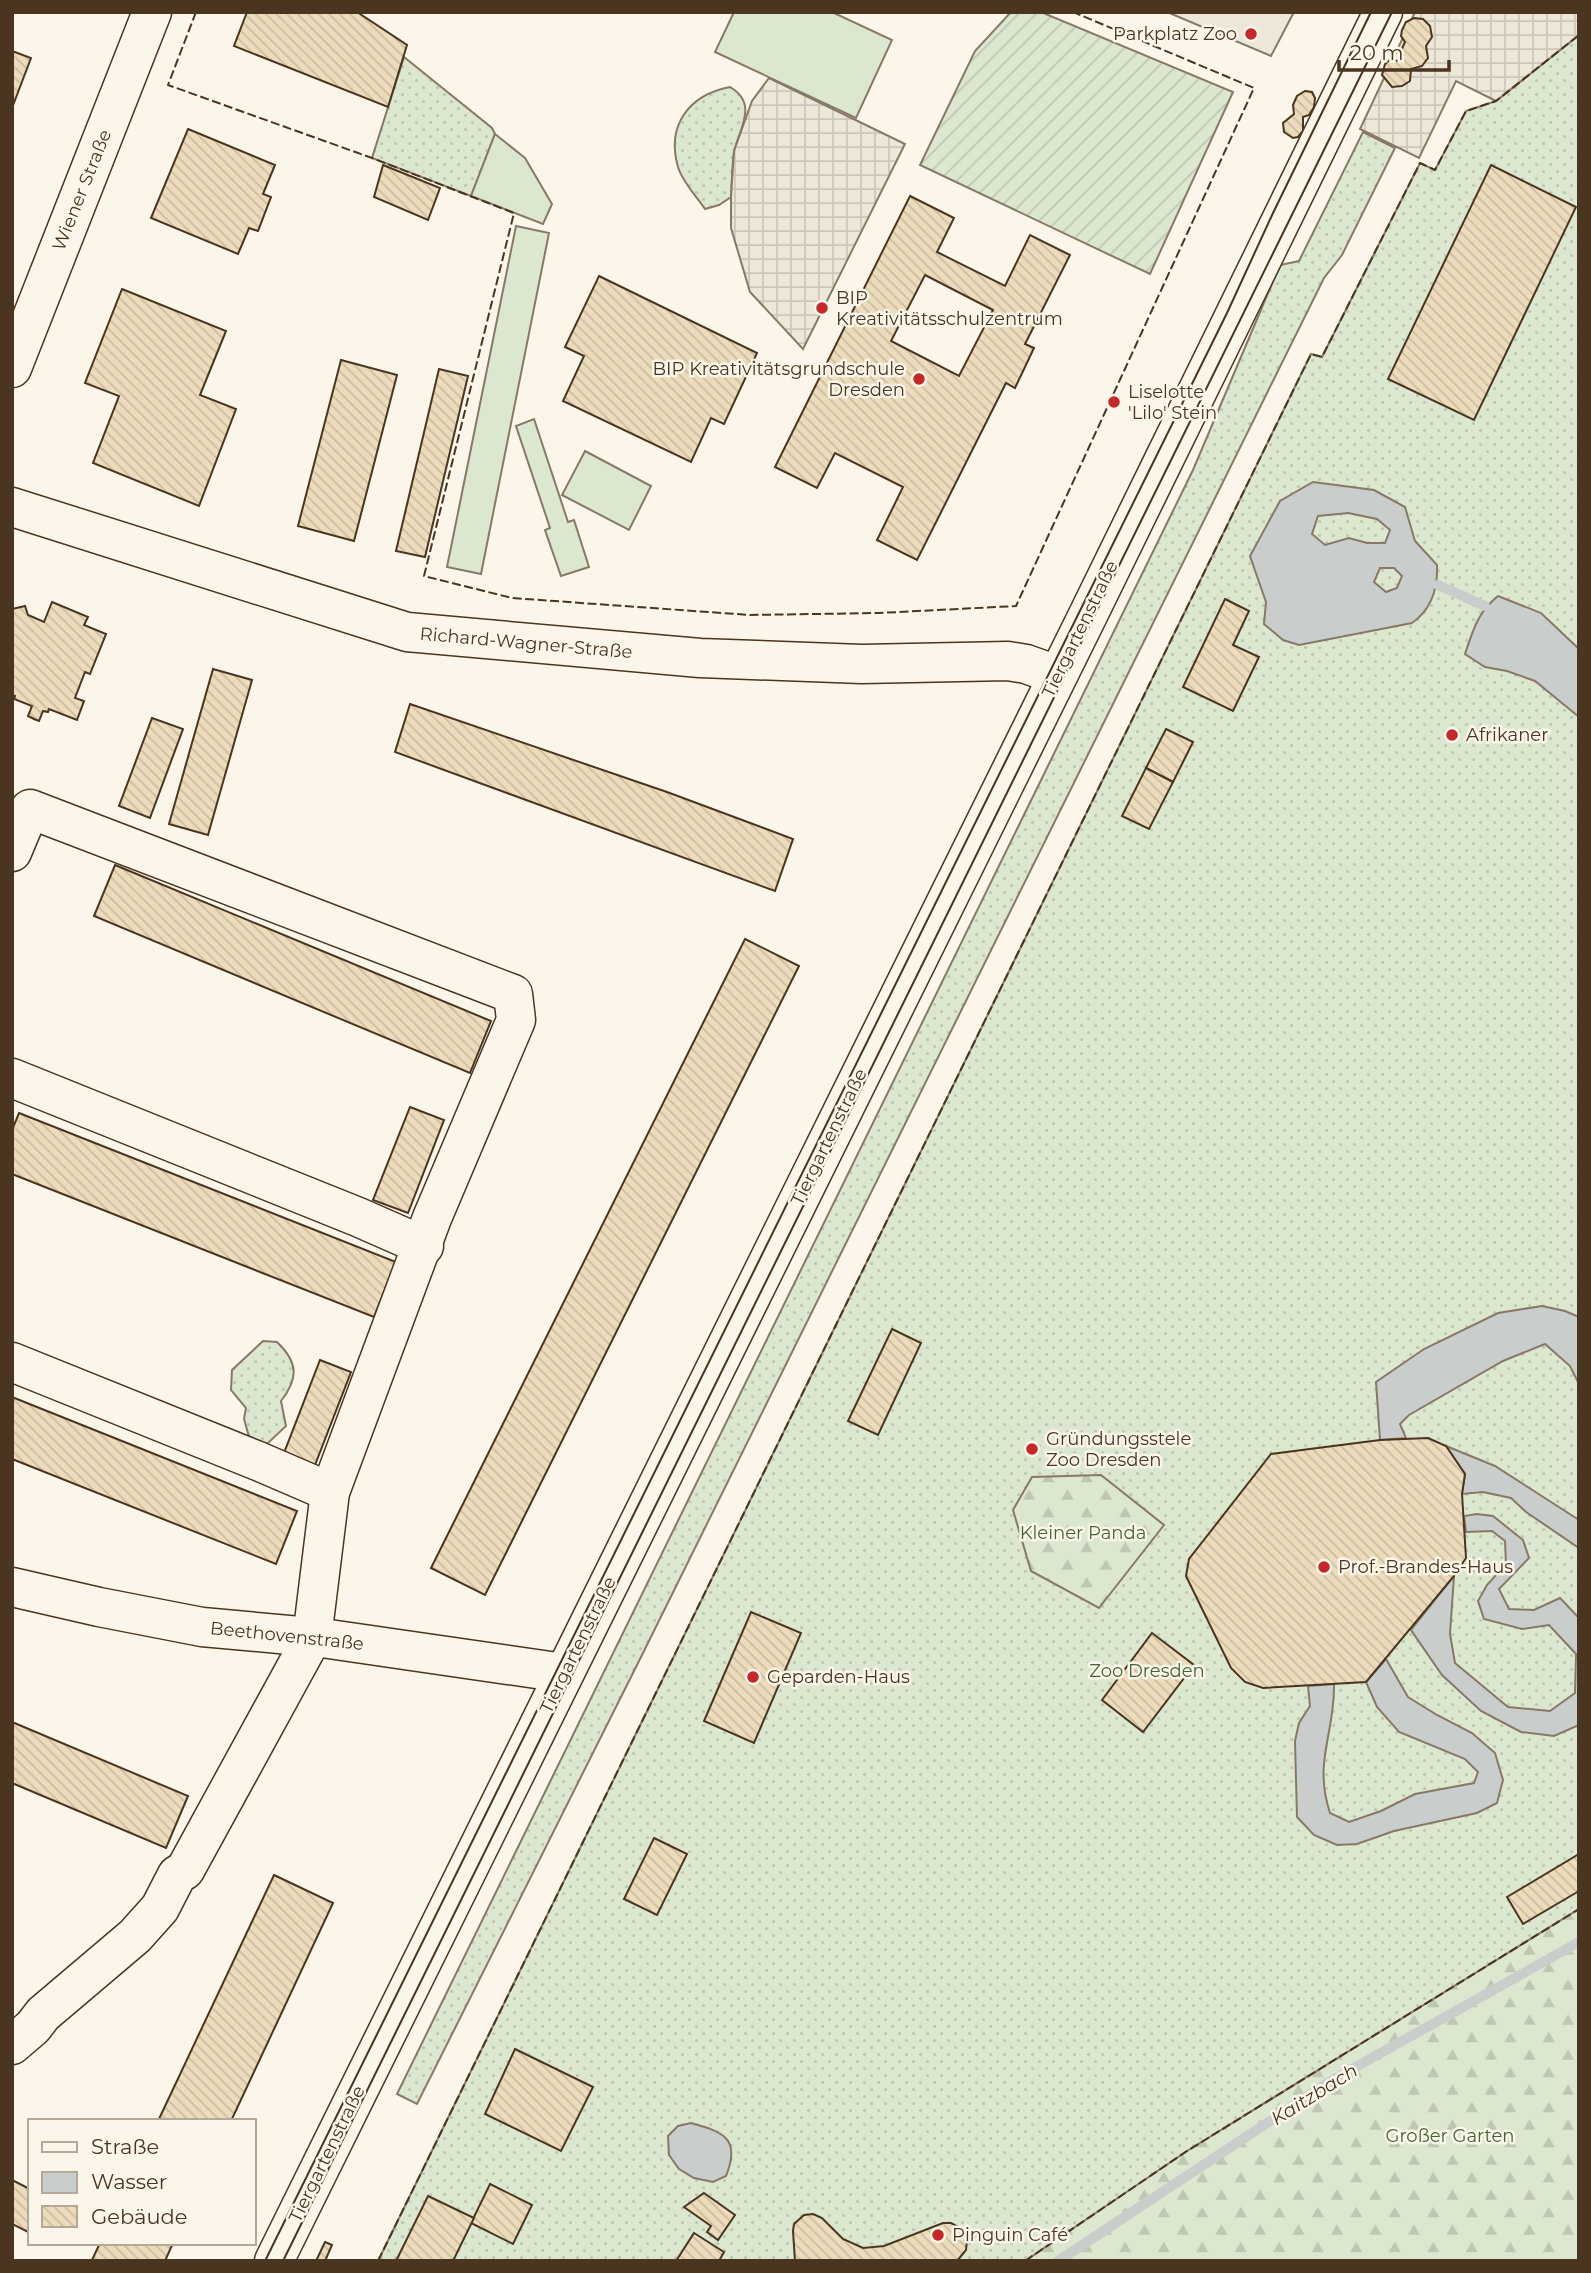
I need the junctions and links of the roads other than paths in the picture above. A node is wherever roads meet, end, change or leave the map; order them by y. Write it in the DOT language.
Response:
graph roads {
  1 [pos="152,12"];
  2 [pos="1382,12"];
  3 [pos="12,368"];
  4 [pos="12,507"];
  5 [pos="1058,675"];
  6 [pos="12,852"];
  7 [pos="12,1078"];
  8 [pos="424,1246"];
  9 [pos="12,1362"];
  10 [pos="330,1492"];
  11 [pos="12,1587"];
  12 [pos="312,1638"];
  13 [pos="564,1674"];
  14 [pos="12,2045"];
  15 [pos="274,2261"];
  1 -- 3 [label="street, Wiener Straße"];
  2 -- 5 [label="street, Tiergartenstraße"];
  4 -- 5 [label="street, Richard-Wagner-Straße"];
  5 -- 13 [label="street, Tiergartenstraße"];
  6 -- 8 [label="street"];
  7 -- 8 [label="street"];
  8 -- 10 [label="street"];
  9 -- 10 [label="street"];
  10 -- 12 [label="street"];
  11 -- 12 [label="street, Beethovenstraße"];
  12 -- 13 [label="street, Beethovenstraße"];
  12 -- 14 [label="street"];
  13 -- 15 [label="street, Tiergartenstraße"];
}
